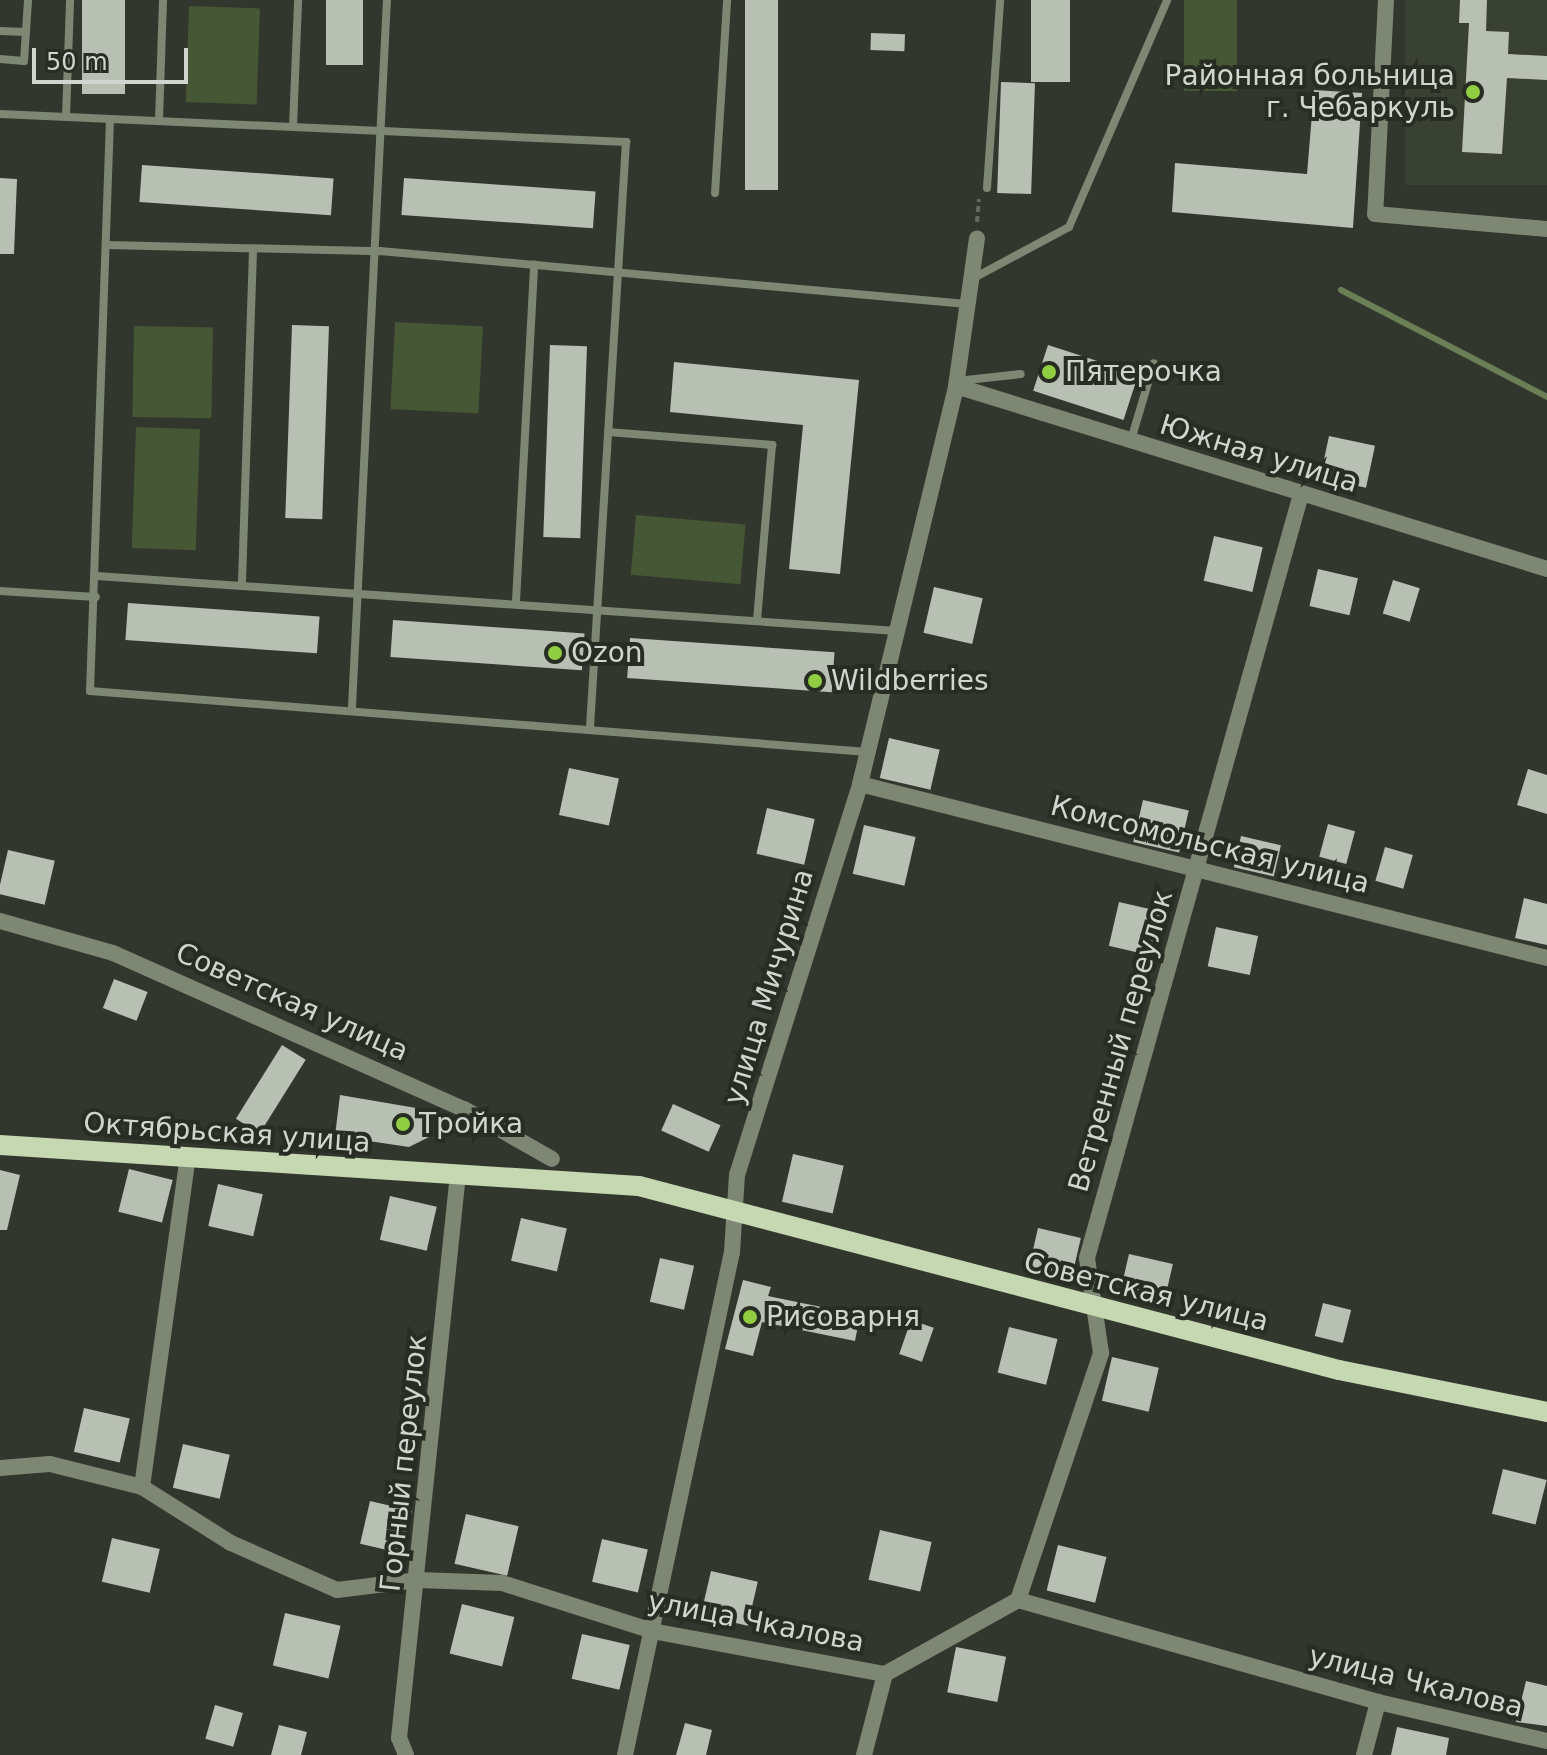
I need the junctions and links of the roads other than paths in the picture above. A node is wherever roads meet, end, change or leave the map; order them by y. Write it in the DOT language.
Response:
graph roads {
  1 [pos="28,0"];
  2 [pos="70,0"];
  3 [pos="163,0"];
  4 [pos="298,0"];
  5 [pos="387,0"];
  6 [pos="727,0"];
  7 [pos="1000,0"];
  8 [pos="1167,0"];
  9 [pos="1386,0"];
  10 [pos="0,31"];
  11 [pos="26,32"];
  12 [pos="0,59"];
  13 [pos="0,114"];
  14 [pos="66,117"];
  15 [pos="110,119"];
  16 [pos="159,121"];
  17 [pos="293,127"];
  18 [pos="385,131"];
  19 [pos="987,188"];
  20 [pos="715,193"];
  21 [pos="1547,229"];
  22 [pos="977,238"];
  23 [pos="106,245"];
  24 [pos="253,248"];
  25 [pos="380,251"];
  26 [pos="534,264"];
  27 [pos="617,270"];
  28 [pos="971,279"];
  29 [pos="968,304"];
  30 [pos="1154,363"];
  31 [pos="1021,374"];
  32 [pos="957,383"];
  33 [pos="608,432"];
  34 [pos="1131,441"];
  35 [pos="1301,494"];
  36 [pos="1547,569"];
  37 [pos="97,576"];
  38 [pos="242,582"];
  39 [pos="359,590"];
  40 [pos="0,591"];
  41 [pos="96,597"];
  42 [pos="516,601"];
  43 [pos="598,606"];
  44 [pos="757,619"];
  45 [pos="897,631"];
  46 [pos="352,707"];
  47 [pos="590,728"];
  48 [pos="868,752"];
  49 [pos="860,784"];
  50 [pos="1196,867"];
  51 [pos="0,921"];
  52 [pos="1547,958"];
  53 [pos="0,1145"];
  54 [pos="552,1159"];
  55 [pos="187,1161"];
  56 [pos="458,1174"];
  57 [pos="735,1210"];
  58 [pos="1095,1309"];
  59 [pos="1547,1412"];
  60 [pos="0,1468"];
  61 [pos="142,1487"];
  62 [pos="419,1580"];
  63 [pos="1018,1600"];
  64 [pos="652,1631"];
  65 [pos="885,1674"];
  66 [pos="1378,1702"];
  67 [pos="1547,1741"];
  68 [pos="406,1755"];
  69 [pos="625,1755"];
  70 [pos="864,1755"];
  71 [pos="1364,1755"];
  1 -- 11 [label="lane"];
  2 -- 14 [label="lane"];
  3 -- 16 [label="lane"];
  4 -- 17 [label="lane"];
  5 -- 18 [label="lane"];
  6 -- 20 [label="lane"];
  7 -- 19 [label="lane"];
  8 -- 28 [label="lane"];
  9 -- 21 [label="street"];
  10 -- 11 [label="lane"];
  11 -- 12 [label="lane"];
  13 -- 14 [label="lane"];
  14 -- 15 [label="lane"];
  15 -- 16 [label="lane"];
  15 -- 23 [label="lane"];
  16 -- 17 [label="lane"];
  17 -- 18 [label="lane"];
  18 -- 25 [label="lane"];
  18 -- 27 [label="lane"];
  22 -- 28 [label="street, улица Мичурина"];
  23 -- 24 [label="lane"];
  23 -- 37 [label="lane"];
  24 -- 25 [label="lane"];
  24 -- 38 [label="lane"];
  25 -- 26 [label="lane"];
  25 -- 39 [label="lane"];
  26 -- 27 [label="lane"];
  26 -- 42 [label="lane"];
  27 -- 29 [label="lane"];
  27 -- 33 [label="lane"];
  28 -- 29 [label="street, улица Мичурина"];
  29 -- 32 [label="street, улица Мичурина"];
  30 -- 34 [label="lane"];
  31 -- 32 [label="lane"];
  32 -- 34 [label="street, Южная улица"];
  32 -- 45 [label="street, улица Мичурина"];
  33 -- 43 [label="lane"];
  33 -- 44 [label="lane"];
  34 -- 35 [label="street, Южная улица"];
  35 -- 36 [label="street, Южная улица"];
  35 -- 50 [label="street, Ветренный переулок"];
  37 -- 38 [label="lane"];
  37 -- 41 [label="lane"];
  38 -- 39 [label="lane"];
  39 -- 42 [label="lane"];
  39 -- 46 [label="lane"];
  40 -- 41 [label="lane"];
  41 -- 46 [label="lane"];
  42 -- 43 [label="lane"];
  43 -- 44 [label="lane"];
  43 -- 47 [label="lane"];
  44 -- 45 [label="lane"];
  45 -- 48 [label="street, улица Мичурина"];
  46 -- 47 [label="lane"];
  47 -- 48 [label="lane"];
  48 -- 49 [label="street, улица Мичурина"];
  49 -- 50 [label="street, Комсомольская улица"];
  49 -- 57 [label="street, улица Мичурина"];
  50 -- 52 [label="street, Комсомольская улица"];
  50 -- 58 [label="street, Ветренный переулок"];
  51 -- 54 [label="street, Советская улица"];
  53 -- 55 [label="main road, Октябрьская улица"];
  55 -- 56 [label="main road, Октябрьская улица"];
  55 -- 61 [label="street"];
  56 -- 57 [label="main road, Октябрьская улица"];
  56 -- 62 [label="street, Горный переулок"];
  57 -- 58 [label="main road, Советская улица"];
  57 -- 64 [label="street, улица Мичурина"];
  58 -- 59 [label="main road, Советская улица"];
  58 -- 63 [label="street, Ветренный переулок"];
  60 -- 61 [label="street, улица Чкалова"];
  61 -- 62 [label="street, улица Чкалова"];
  62 -- 64 [label="street, улица Чкалова"];
  62 -- 68 [label="street, Горный переулок"];
  63 -- 65 [label="street, улица Чкалова"];
  63 -- 66 [label="street, улица Чкалова"];
  64 -- 65 [label="street, улица Чкалова"];
  64 -- 69 [label="street, улица Мичурина"];
  65 -- 70 [label="street"];
  66 -- 67 [label="street, улица Чкалова"];
  66 -- 71 [label="street"];
}
